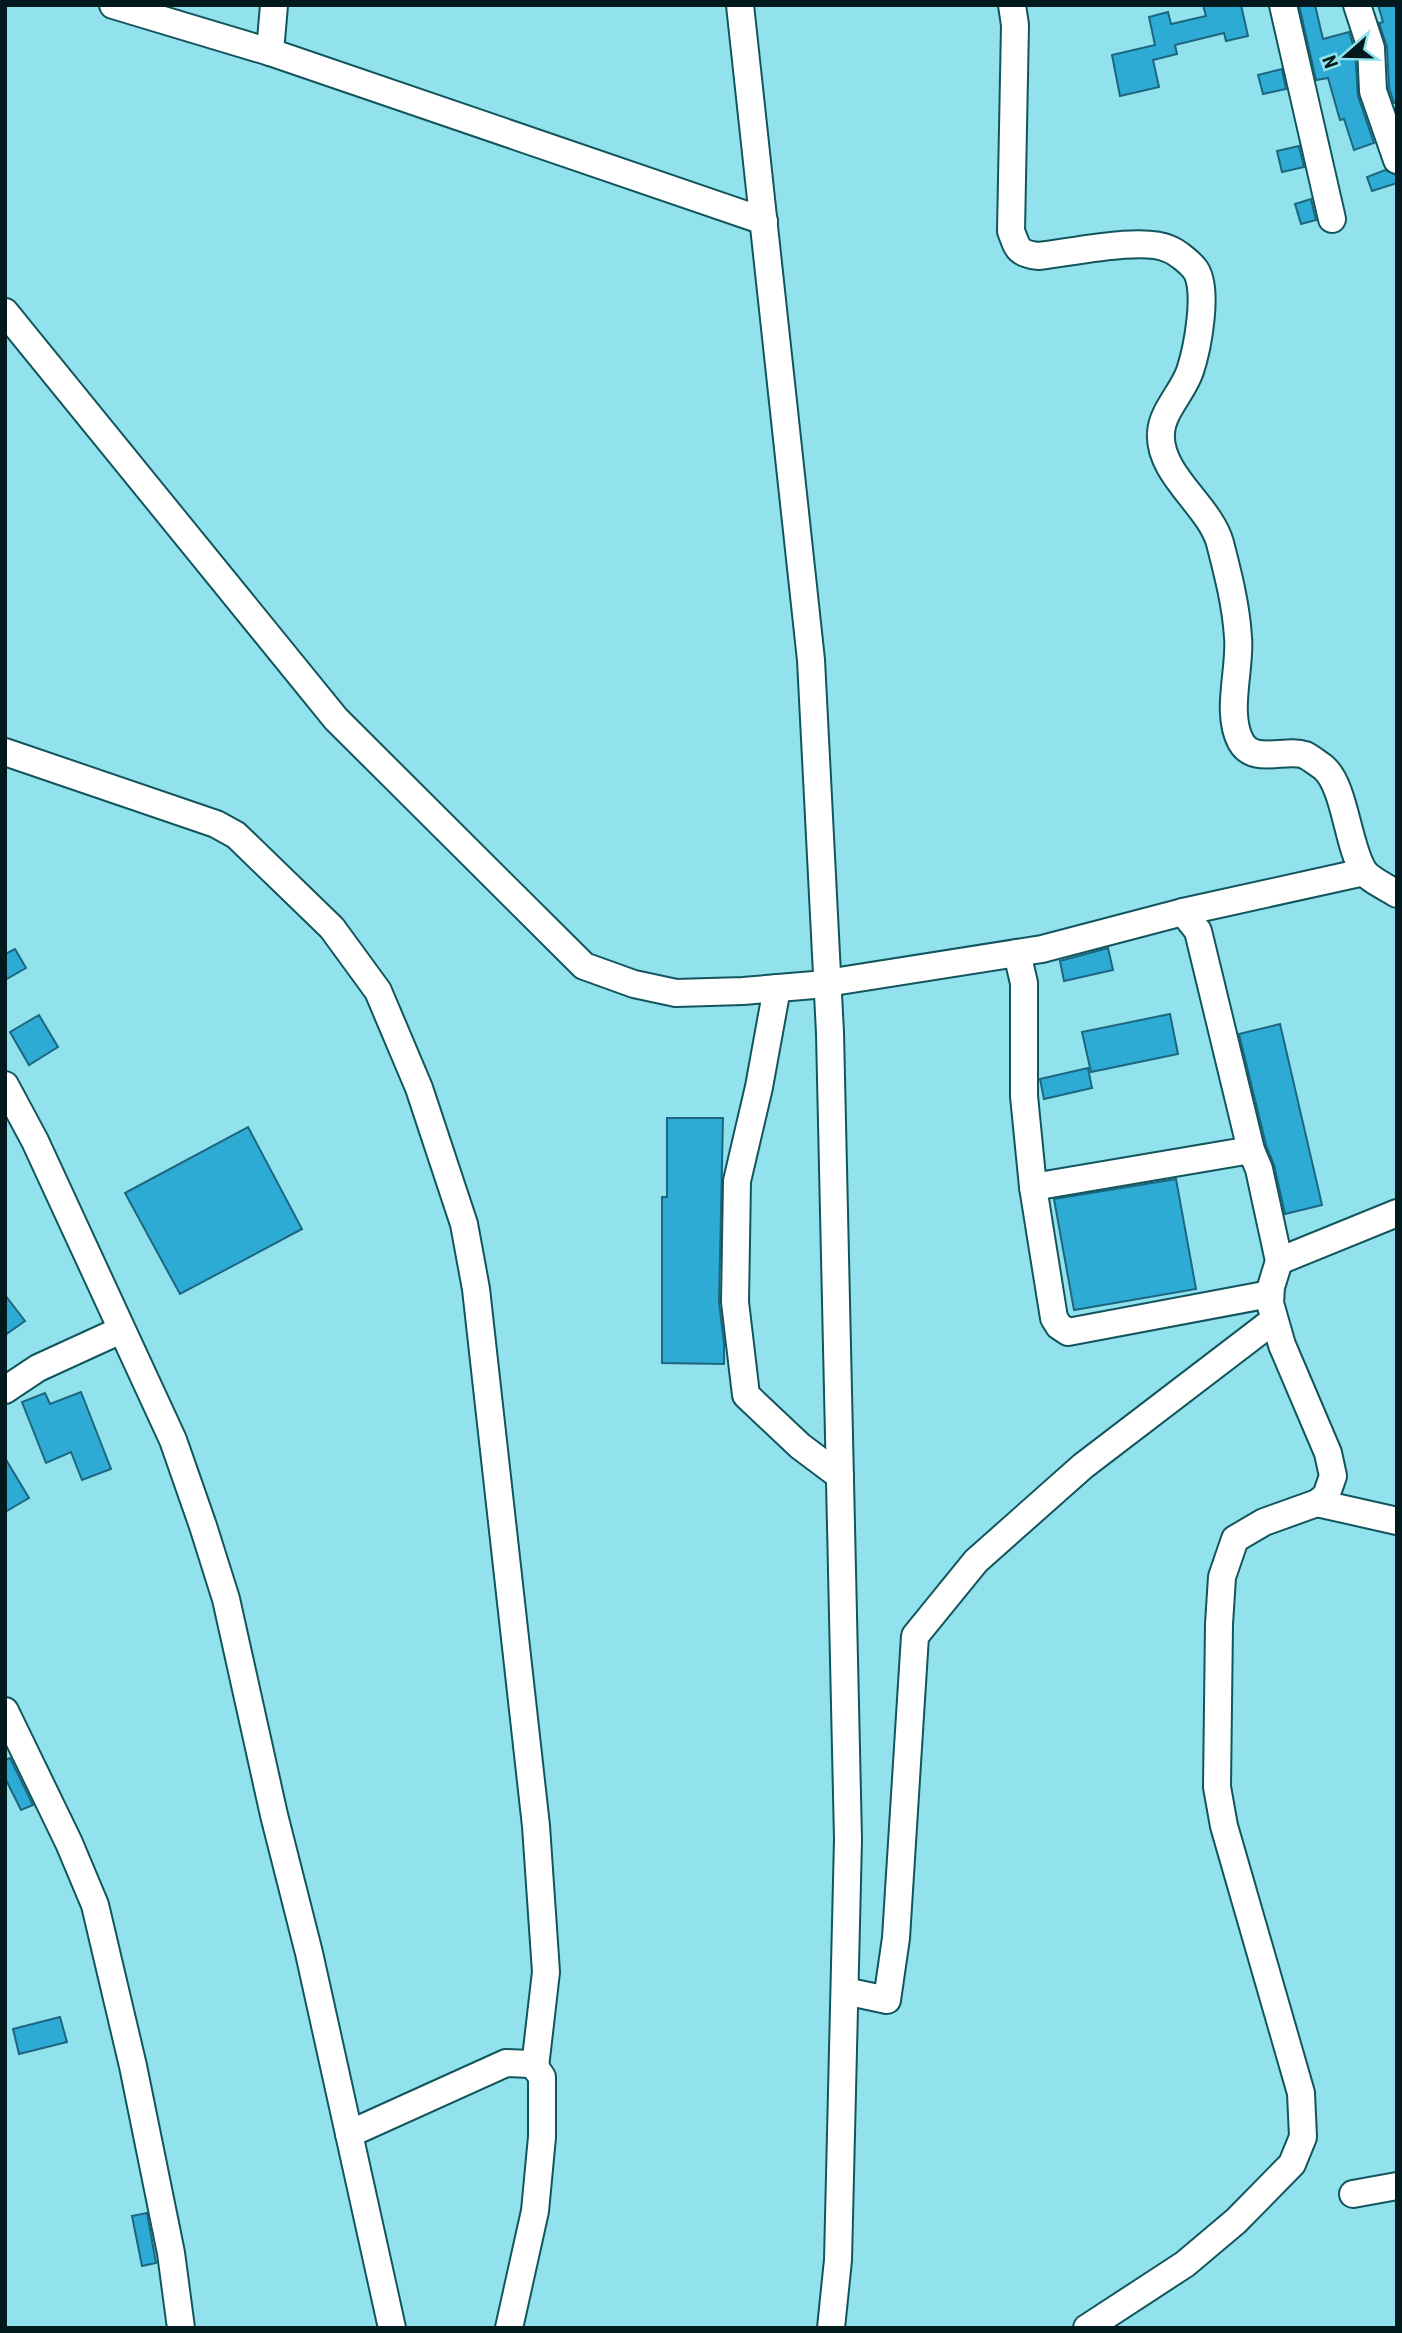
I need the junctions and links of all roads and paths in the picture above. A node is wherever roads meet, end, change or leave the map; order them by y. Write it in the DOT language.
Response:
graph roads {
  1 [pos="113,5"];
  2 [pos="274,5"];
  3 [pos="740,5"];
  4 [pos="1012,5"];
  5 [pos="1283,5"];
  6 [pos="1357,5"];
  7 [pos="270,52"];
  8 [pos="1397,160"];
  9 [pos="1332,219"];
  10 [pos="764,221"];
  11 [pos="5,312"];
  12 [pos="5,751"];
  13 [pos="1364,872"];
  14 [pos="1397,894"];
  15 [pos="1183,912"];
  16 [pos="1017,953"];
  17 [pos="826,983"];
  18 [pos="777,988"];
  19 [pos="5,1086"];
  20 [pos="1251,1150"];
  21 [pos="1033,1187"];
  22 [pos="1397,1213"];
  23 [pos="1279,1261"];
  24 [pos="1270,1294"];
  25 [pos="1274,1320"];
  26 [pos="121,1331"];
  27 [pos="5,1390"];
  28 [pos="840,1476"];
  29 [pos="1317,1503"];
  30 [pos="1397,1521"];
  31 [pos="5,1711"];
  32 [pos="845,1991"];
  33 [pos="535,2067"];
  34 [pos="349,2134"];
  35 [pos="1397,2186"];
  36 [pos="1353,2194"];
  37 [pos="181,2328"];
  38 [pos="392,2328"];
  39 [pos="509,2328"];
  40 [pos="831,2328"];
  41 [pos="1087,2328"];
  1 -- 7 [label="street"];
  2 -- 7 [label="street"];
  3 -- 10 [label="street"];
  4 -- 13 [label="street"];
  5 -- 9 [label="street"];
  6 -- 8 [label="street"];
  7 -- 10 [label="street"];
  10 -- 17 [label="street"];
  11 -- 18 [label="street"];
  12 -- 33 [label="street"];
  13 -- 14 [label="street"];
  13 -- 15 [label="street"];
  15 -- 16 [label="street"];
  15 -- 20 [label="street"];
  16 -- 17 [label="street"];
  16 -- 21 [label="street"];
  17 -- 18 [label="street"];
  17 -- 28 [label="street"];
  18 -- 28 [label="street"];
  19 -- 26 [label="street"];
  20 -- 21 [label="street"];
  20 -- 23 [label="street"];
  21 -- 24 [label="street"];
  22 -- 23 [label="street"];
  23 -- 24 [label="street"];
  24 -- 25 [label="street"];
  25 -- 29 [label="street"];
  25 -- 32 [label="street"];
  26 -- 27 [label="street"];
  26 -- 34 [label="street"];
  28 -- 32 [label="street"];
  29 -- 30 [label="street"];
  29 -- 41 [label="street"];
  31 -- 37 [label="street"];
  32 -- 40 [label="street"];
  33 -- 34 [label="street"];
  33 -- 39 [label="street"];
  34 -- 38 [label="street"];
  35 -- 36 [label="street"];
}
